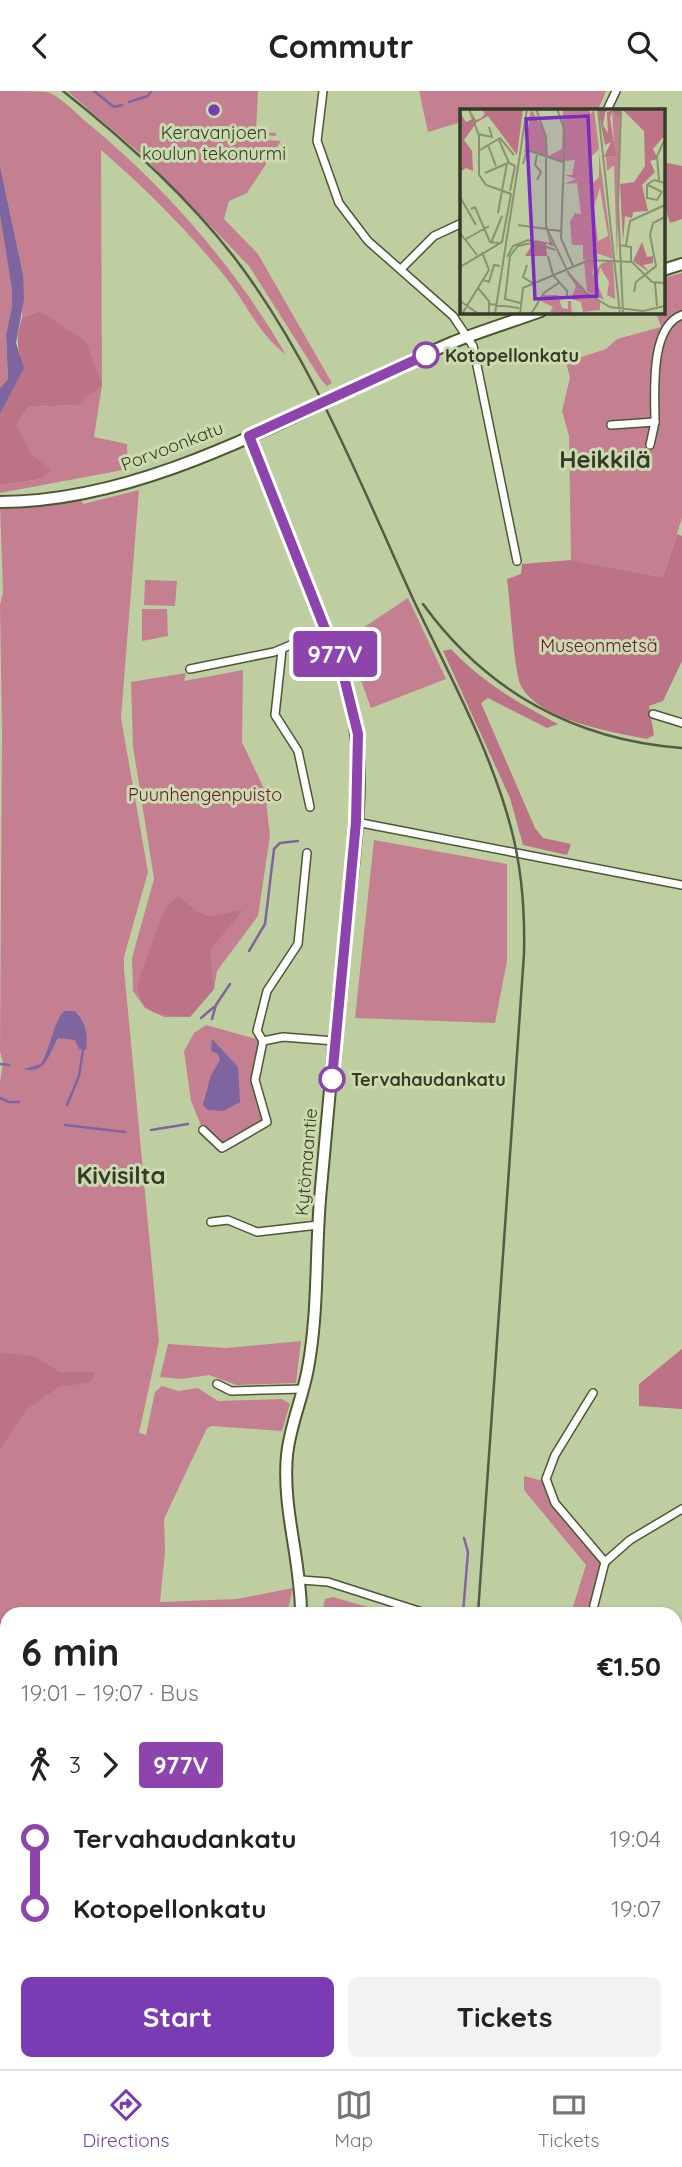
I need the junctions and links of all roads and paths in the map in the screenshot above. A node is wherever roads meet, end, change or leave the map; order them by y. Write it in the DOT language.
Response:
graph roads {
  1 [pos="323,91"];
  2 [pos="616,91"];
  3 [pos="607,109"];
  4 [pos="460,223"];
  5 [pos="682,264"];
  6 [pos="402,268"];
  7 [pos="664,270"];
  8 [pos="535,313"];
  9 [pos="682,315"];
  10 [pos="468,337"];
  11 [pos="655,422"];
  12 [pos="611,425"];
  13 [pos="249,436"];
  14 [pos="650,445"];
  15 [pos="0,502"];
  16 [pos="517,561"];
  17 [pos="326,630"];
  18 [pos="282,650"];
  19 [pos="190,669"];
  20 [pos="653,715"];
  21 [pos="682,723"];
  22 [pos="310,807"];
  23 [pos="356,822"];
  24 [pos="307,853"];
  25 [pos="682,885"];
  26 [pos="263,1041"];
  27 [pos="335,1041"];
  28 [pos="203,1130"];
  29 [pos="211,1222"];
  30 [pos="318,1225"];
  31 [pos="218,1384"];
  32 [pos="303,1389"];
  33 [pos="593,1393"];
  34 [pos="682,1509"];
  35 [pos="606,1562"];
  36 [pos="301,1580"];
  37 [pos="301,1607"];
  38 [pos="406,1607"];
  39 [pos="594,1607"];
  1 -- 6 [label="street"];
  2 -- 3 [label="street"];
  4 -- 6 [label="street"];
  5 -- 7 [label="street"];
  6 -- 10 [label="street"];
  8 -- 10 [label="street, Porvoonkatu"];
  9 -- 11 [label="street"];
  10 -- 13 [label="street, Porvoonkatu"];
  10 -- 16 [label="street"];
  11 -- 12 [label="street"];
  11 -- 14 [label="street"];
  13 -- 15 [label="street, Porvoonkatu"];
  13 -- 17 [label="street, Kytömaantie"];
  17 -- 18 [label="street"];
  17 -- 23 [label="street, Kytömaantie"];
  18 -- 19 [label="street"];
  18 -- 22 [label="street"];
  20 -- 21 [label="street"];
  23 -- 25 [label="street"];
  23 -- 27 [label="street, Kytömaantie"];
  24 -- 26 [label="street"];
  26 -- 27 [label="street"];
  26 -- 28 [label="street"];
  27 -- 30 [label="street, Kytömaantie"];
  29 -- 30 [label="street"];
  30 -- 32 [label="street, Kytömaantie"];
  31 -- 32 [label="street"];
  32 -- 36 [label="street, Kytömaantie"];
  33 -- 35 [label="street"];
  34 -- 35 [label="street"];
  35 -- 39 [label="street"];
  36 -- 37 [label="street, Kytömaantie"];
  36 -- 38 [label="street"];
}
